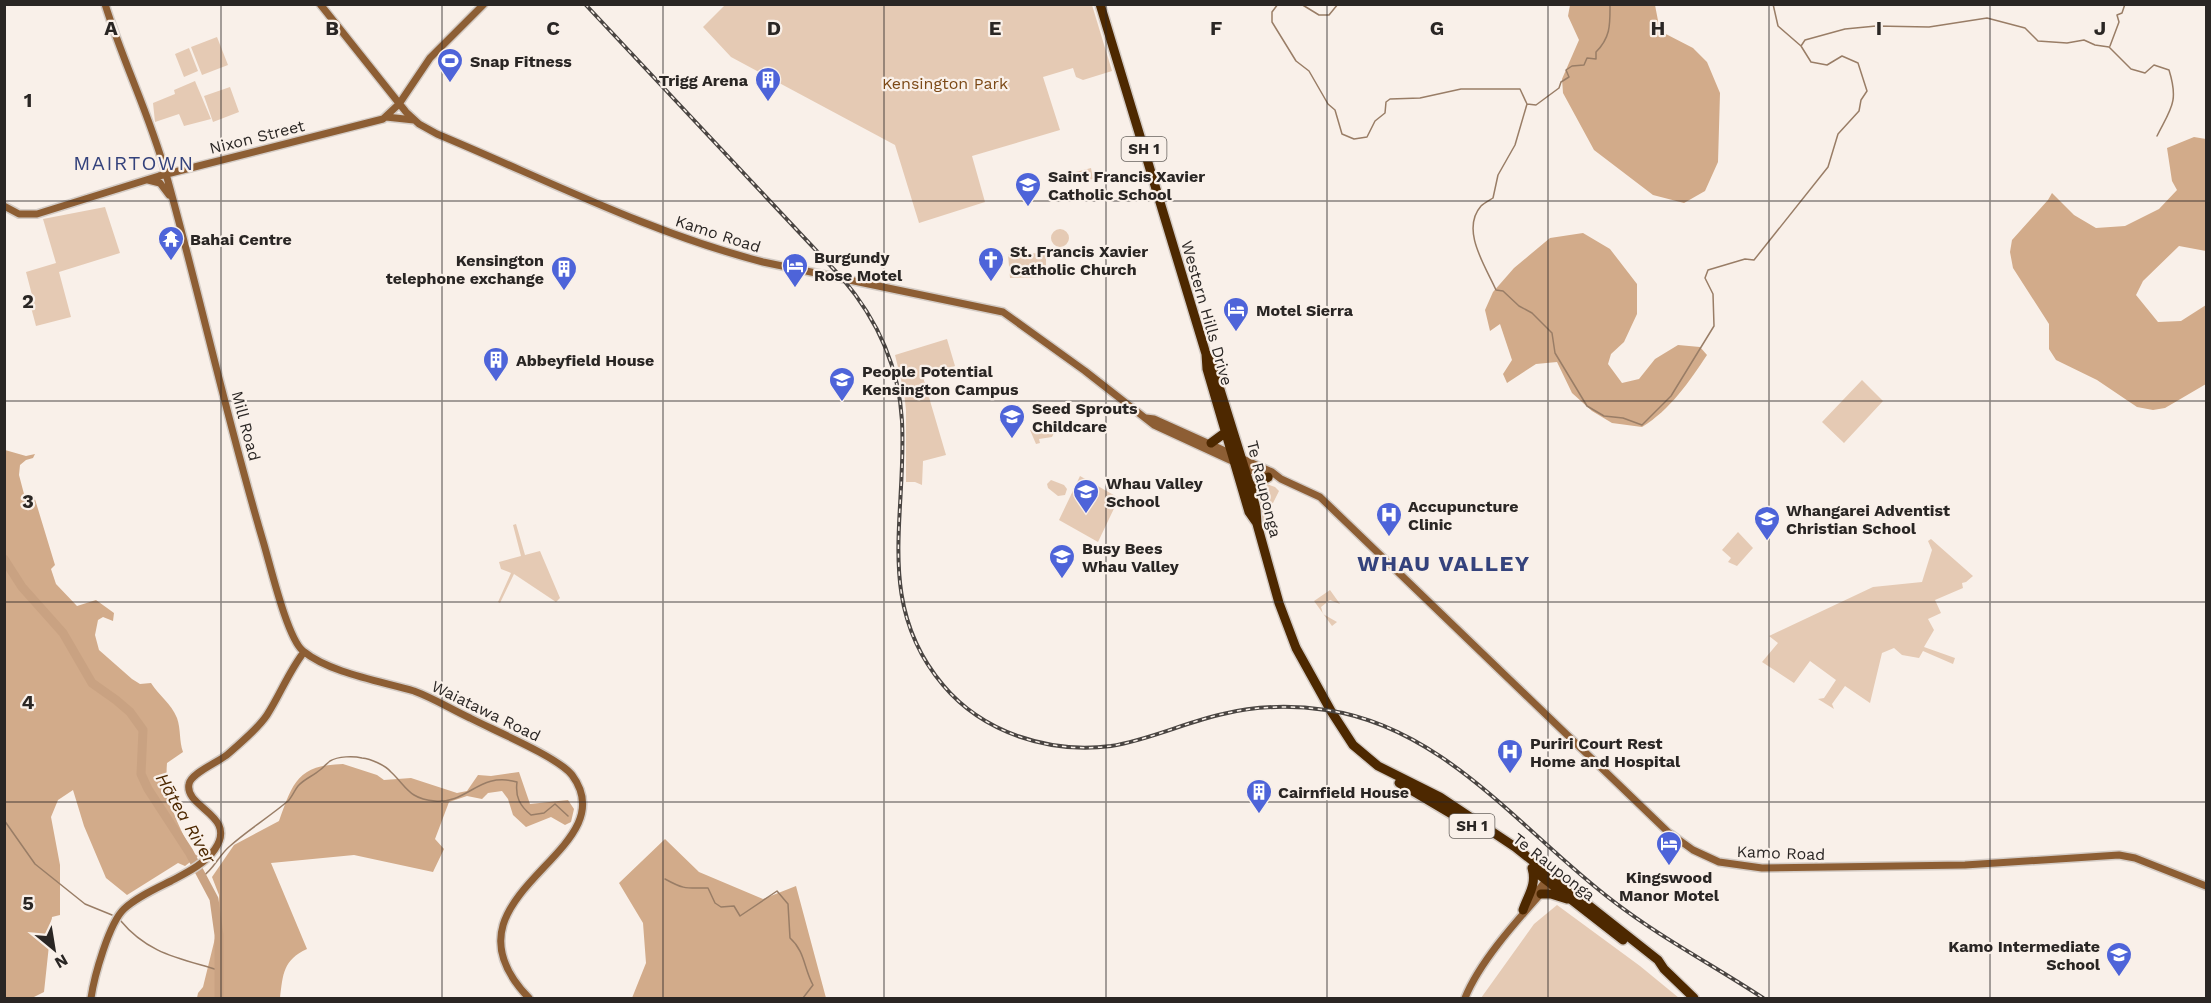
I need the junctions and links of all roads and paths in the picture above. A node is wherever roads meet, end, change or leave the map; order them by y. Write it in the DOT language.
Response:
graph roads {
  1 [pos="105,4"];
  2 [pos="320,4"];
  3 [pos="484,4"];
  4 [pos="1100,4"];
  5 [pos="399,104"];
  6 [pos="386,117"];
  7 [pos="414,120"];
  8 [pos="166,174"];
  9 [pos="148,180"];
  10 [pos="173,203"];
  11 [pos="4,206"];
  12 [pos="1206,354"];
  13 [pos="1146,418"];
  14 [pos="1226,432"];
  15 [pos="1211,443"];
  16 [pos="1238,460"];
  17 [pos="1268,477"];
  18 [pos="1281,478"];
  19 [pos="1251,489"];
  20 [pos="1257,524"];
  21 [pos="304,652"];
  22 [pos="1304,665"];
  23 [pos="1532,868"];
  24 [pos="1550,879"];
  25 [pos="2206,886"];
  26 [pos="1541,894"];
  27 [pos="1575,902"];
  28 [pos="1522,912"];
  29 [pos="1664,969"];
  30 [pos="91,999"];
  31 [pos="530,999"];
  32 [pos="1465,999"];
  33 [pos="1694,999"];
  1 -- 8 [label="main road, Mill Road"];
  2 -- 5 [label="main road, Kamo Road"];
  3 -- 5 [label="main road, Nixon Street"];
  4 -- 12 [label="highway, Western Hills Drive / SH 1"];
  5 -- 6 [label="main road, Nixon Street"];
  5 -- 7 [label="main road, Kamo Road"];
  6 -- 7 [label="main road"];
  6 -- 8 [label="main road, Nixon Street"];
  7 -- 13 [label="main road, Kamo Road"];
  8 -- 9 [label="main road, Nixon Street"];
  8 -- 10 [label="main road, Mill Road"];
  9 -- 10 [label="main road, Mill Road"];
  9 -- 11 [label="main road, Nixon Street"];
  10 -- 21 [label="main road, Mill Road"];
  12 -- 14 [label="highway, Western Hills Drive / SH 1"];
  12 -- 16 [label="highway, Te Rauponga / SH 1"];
  13 -- 15 [label="main road, Kamo Road"];
  13 -- 16 [label="main road, Kamo Road"];
  14 -- 15 [label="highway"];
  14 -- 16 [label="highway, Western Hills Drive / SH 1"];
  15 -- 16 [label="main road, Kamo Road"];
  16 -- 17 [label="main road, Kamo Road"];
  16 -- 18 [label="main road, Kamo Road"];
  16 -- 19 [label="highway, Te Rauponga / SH 1"];
  16 -- 20 [label="highway, Western Hills Drive / SH 1"];
  17 -- 18 [label="main road, Kamo Road"];
  17 -- 19 [label="highway"];
  18 -- 25 [label="main road, Kamo Road"];
  19 -- 20 [label="highway, Te Rauponga / SH 1"];
  20 -- 22 [label="highway, Te Rauponga / SH 1"];
  21 -- 30 [label="main road"];
  21 -- 31 [label="main road, Waiatawa Road"];
  22 -- 23 [label="highway, Te Rauponga / SH 1"];
  22 -- 24 [label="highway, Te Rauponga / SH 1"];
  23 -- 24 [label="highway, Te Rauponga / SH 1"];
  23 -- 28 [label="highway"];
  24 -- 26 [label="main road"];
  24 -- 27 [label="highway, Te Rauponga / SH 1"];
  24 -- 28 [label="main road"];
  24 -- 29 [label="highway, Te Rauponga / SH 1"];
  26 -- 27 [label="highway"];
  26 -- 28 [label="main road"];
  27 -- 29 [label="highway, Te Rauponga / SH 1"];
  28 -- 32 [label="main road"];
  29 -- 33 [label="highway, Te Rauponga / SH 1"];
}
